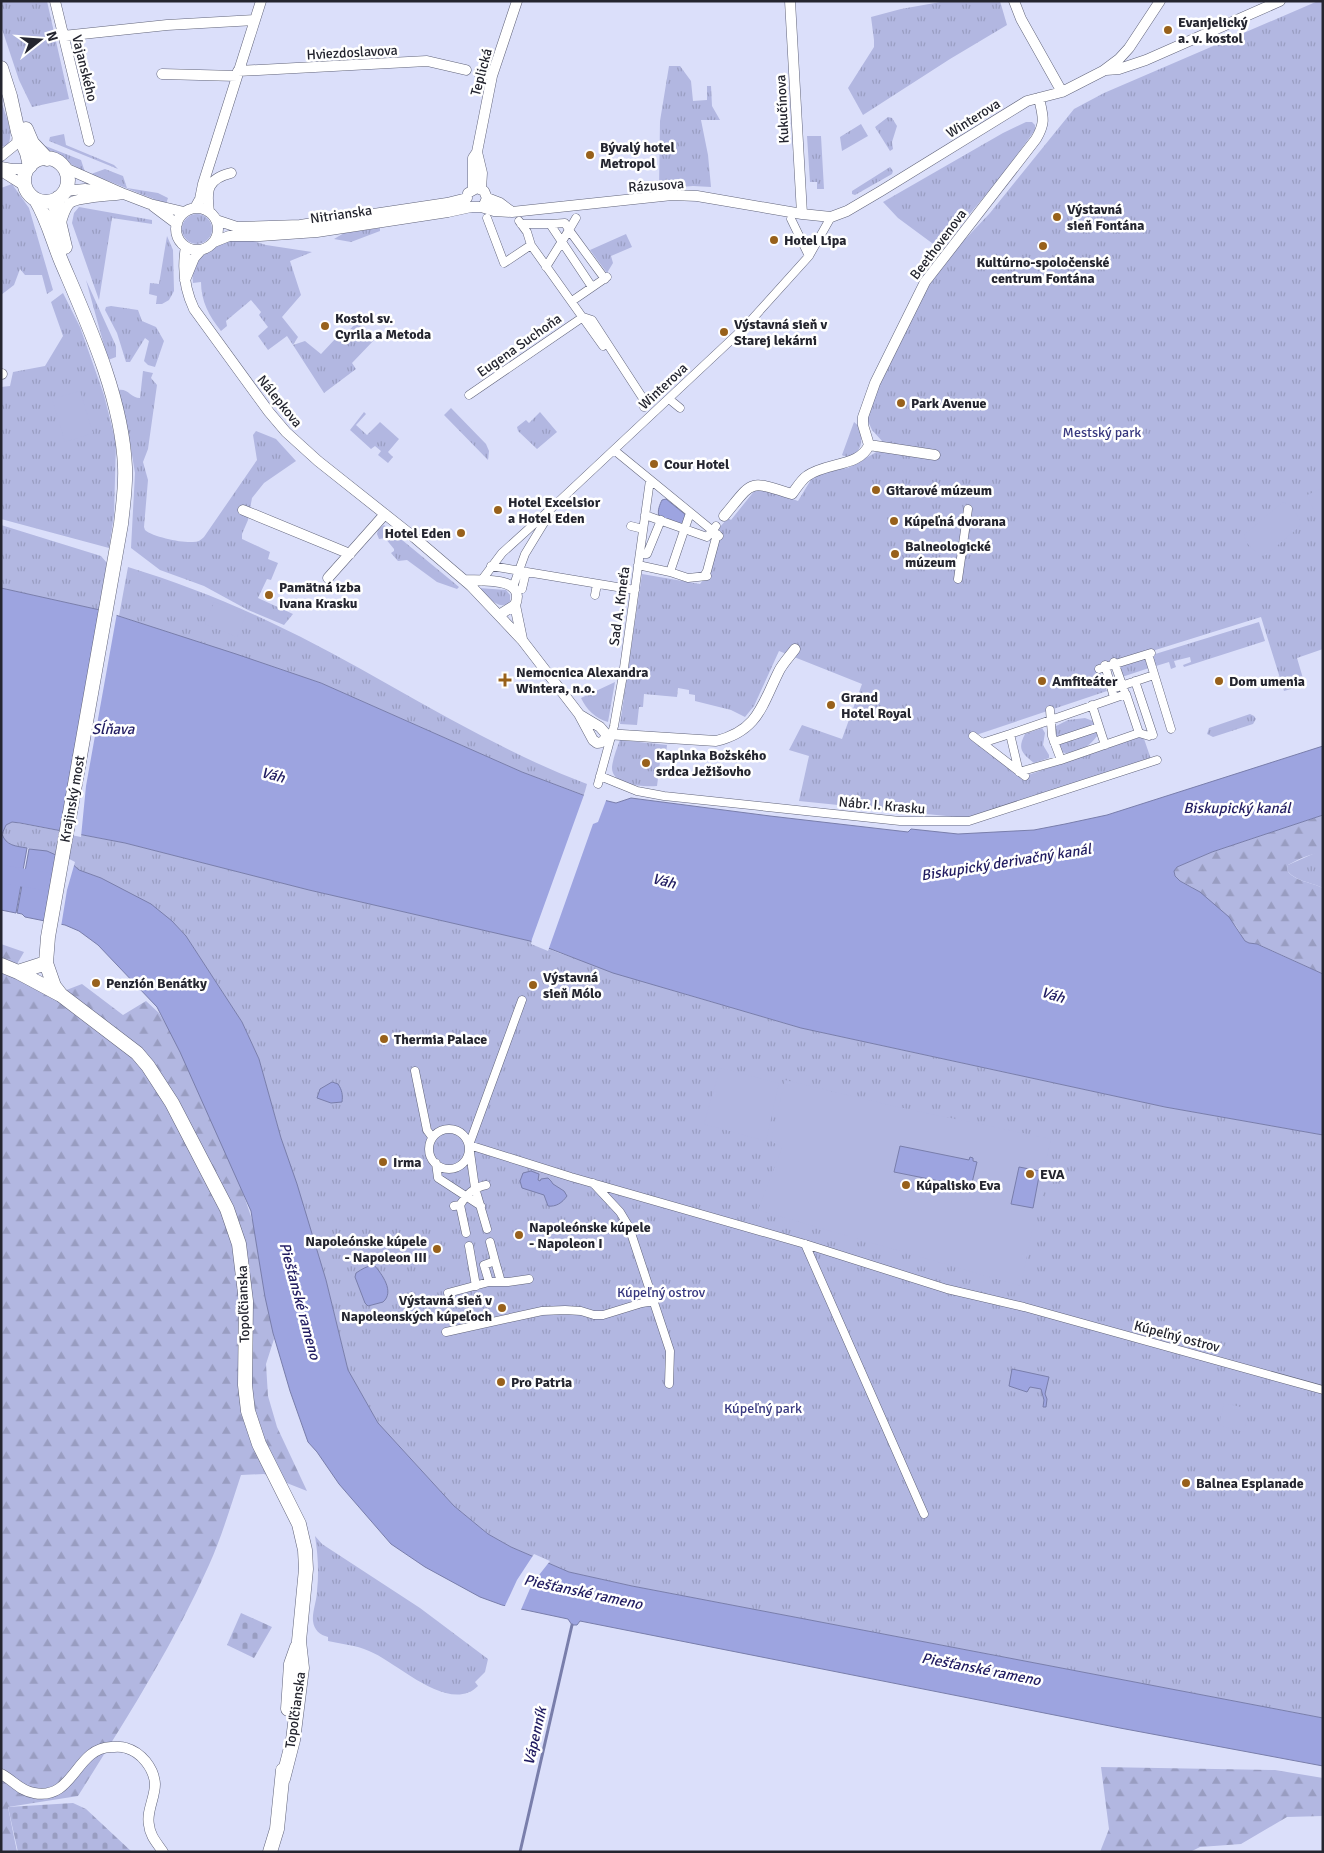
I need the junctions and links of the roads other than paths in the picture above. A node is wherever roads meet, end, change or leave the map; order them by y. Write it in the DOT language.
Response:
graph roads {
  1 [pos="55,1"];
  2 [pos="261,1"];
  3 [pos="517,1"];
  4 [pos="790,1"];
  5 [pos="1014,1"];
  6 [pos="1160,1"];
  7 [pos="1280,1"];
  8 [pos="255,20"];
  9 [pos="63,36"];
  10 [pos="1129,48"];
  11 [pos="1146,60"];
  12 [pos="1,68"];
  13 [pos="466,70"];
  14 [pos="1103,71"];
  15 [pos="479,73"];
  16 [pos="162,74"];
  17 [pos="237,74"];
  18 [pos="492,76"];
  19 [pos="1062,92"];
  20 [pos="10,96"];
  21 [pos="1039,98"];
  22 [pos="18,132"];
  23 [pos="89,141"];
  24 [pos="1,156"];
  25 [pos="47,159"];
  26 [pos="1,166"];
  27 [pos="63,167"];
  28 [pos="29,168"];
  29 [pos="1,171"];
  30 [pos="206,176"];
  31 [pos="25,186"];
  32 [pos="477,189"];
  33 [pos="124,194"];
  34 [pos="62,195"];
  35 [pos="487,198"];
  36 [pos="36,200"];
  37 [pos="150,204"];
  38 [pos="473,204"];
  39 [pos="195,208"];
  40 [pos="184,212"];
  41 [pos="512,212"];
  42 [pos="802,214"];
  43 [pos="213,216"];
  44 [pos="831,217"];
  45 [pos="487,218"];
  46 [pos="791,219"];
  47 [pos="565,222"];
  48 [pos="177,224"];
  49 [pos="550,224"];
  50 [pos="60,227"];
  51 [pos="570,230"];
  52 [pos="214,242"];
  53 [pos="562,243"];
  54 [pos="531,245"];
  55 [pos="186,247"];
  56 [pos="201,250"];
  57 [pos="809,256"];
  58 [pos="546,266"];
  59 [pos="185,280"];
  60 [pos="592,288"];
  61 [pos="572,301"];
  62 [pos="82,308"];
  63 [pos="583,316"];
  64 [pos="469,395"];
  65 [pos="669,399"];
  66 [pos="680,408"];
  67 [pos="654,413"];
  68 [pos="869,445"];
  69 [pos="614,450"];
  70 [pos="935,455"];
  71 [pos="650,480"];
  72 [pos="550,499"];
  73 [pos="555,505"];
  74 [pos="968,509"];
  75 [pos="243,510"];
  76 [pos="690,513"];
  77 [pos="385,514"];
  78 [pos="645,515"];
  79 [pos="724,516"];
  80 [pos="660,520"];
  81 [pos="522,522"];
  82 [pos="631,526"];
  83 [pos="684,528"];
  84 [pos="529,529"];
  85 [pos="643,529"];
  86 [pos="714,534"];
  87 [pos="641,542"];
  88 [pos="651,543"];
  89 [pos="643,553"];
  90 [pos="350,554"];
  91 [pos="642,566"];
  92 [pos="494,567"];
  93 [pos="519,571"];
  94 [pos="672,575"];
  95 [pos="328,578"];
  96 [pos="958,579"];
  97 [pos="481,581"];
  98 [pos="468,583"];
  99 [pos="597,584"];
  100 [pos="518,588"];
  101 [pos="635,590"];
  102 [pos="596,594"];
  103 [pos="515,605"];
  104 [pos="499,615"];
  105 [pos="522,640"];
  106 [pos="795,648"];
  107 [pos="1115,663"];
  108 [pos="1154,675"];
  109 [pos="1135,681"];
  110 [pos="1122,685"];
  111 [pos="1112,689"];
  112 [pos="1126,694"];
  113 [pos="1115,698"];
  114 [pos="1075,701"];
  115 [pos="1092,706"];
  116 [pos="1050,710"];
  117 [pos="1078,710"];
  118 [pos="579,714"];
  119 [pos="1051,720"];
  120 [pos="1099,727"];
  121 [pos="1172,729"];
  122 [pos="1139,733"];
  123 [pos="609,734"];
  124 [pos="1010,734"];
  125 [pos="972,736"];
  126 [pos="1054,742"];
  127 [pos="597,743"];
  128 [pos="982,743"];
  129 [pos="1105,745"];
  130 [pos="606,756"];
  131 [pos="1061,760"];
  132 [pos="1157,760"];
  133 [pos="1022,774"];
  134 [pos="599,780"];
  135 [pos="46,963"];
  136 [pos="1,966"];
  137 [pos="18,972"];
  138 [pos="61,995"];
  139 [pos="522,1000"];
  140 [pos="415,1071"];
  141 [pos="432,1138"];
  142 [pos="469,1145"];
  143 [pos="436,1163"];
  144 [pos="593,1184"];
  145 [pos="486,1185"];
  146 [pos="475,1188"];
  147 [pos="465,1196"];
  148 [pos="481,1206"];
  149 [pos="487,1229"];
  150 [pos="466,1233"];
  151 [pos="490,1242"];
  152 [pos="805,1244"];
  153 [pos="469,1246"];
  154 [pos="495,1261"];
  155 [pos="484,1264"];
  156 [pos="473,1268"];
  157 [pos="529,1279"];
  158 [pos="489,1282"];
  159 [pos="500,1282"];
  160 [pos="476,1286"];
  161 [pos="448,1293"];
  162 [pos="654,1302"];
  163 [pos="446,1332"];
  164 [pos="669,1384"];
  165 [pos="1323,1390"];
  166 [pos="924,1514"];
  167 [pos="1,1774"];
  168 [pos="163,1852"];
  169 [pos="270,1852"];
  1 -- 9 [label="street, Vajanského"];
  2 -- 8 [label="street"];
  3 -- 18 [label="street, Teplická"];
  4 -- 42 [label="street, Kukučínova"];
  5 -- 19 [label="street"];
  6 -- 10 [label="street, Winterova"];
  7 -- 11 [label="street"];
  8 -- 9 [label="street"];
  8 -- 17 [label="street"];
  9 -- 23 [label="street, Vajanského"];
  10 -- 11 [label="street"];
  10 -- 14 [label="street, Winterova"];
  11 -- 14 [label="street"];
  12 -- 20 [label="main road"];
  13 -- 17 [label="street, Hviezdoslavova"];
  14 -- 19 [label="street, Winterova"];
  15 -- 18 [label="street"];
  16 -- 17 [label="street, Hviezdoslavova"];
  17 -- 30 [label="street"];
  18 -- 32 [label="street, Teplická"];
  19 -- 21 [label="street, Winterova"];
  20 -- 22 [label="main road"];
  20 -- 25 [label="main road"];
  21 -- 44 [label="street, Winterova"];
  21 -- 68 [label="street, Beethovenova"];
  22 -- 24 [label="street"];
  22 -- 28 [label="main road"];
  25 -- 27 [label="main road"];
  25 -- 28 [label="main road"];
  26 -- 28 [label="street"];
  27 -- 33 [label="street"];
  27 -- 34 [label="main road"];
  28 -- 31 [label="main road"];
  29 -- 31 [label="street"];
  30 -- 39 [label="street"];
  30 -- 43 [label="street"];
  31 -- 36 [label="main road"];
  32 -- 35 [label="street"];
  32 -- 38 [label="street"];
  33 -- 34 [label="street"];
  33 -- 37 [label="street"];
  33 -- 50 [label="street"];
  34 -- 36 [label="main road"];
  34 -- 50 [label="main road"];
  35 -- 38 [label="street"];
  35 -- 41 [label="street"];
  36 -- 62 [label="main road"];
  37 -- 40 [label="street"];
  37 -- 48 [label="street"];
  38 -- 41 [label="street, Rázusova"];
  38 -- 43 [label="street, Nitrianska"];
  38 -- 52 [label="street, Nitrianska"];
  39 -- 40 [label="street"];
  39 -- 43 [label="street, Nitrianska"];
  40 -- 48 [label="street"];
  41 -- 42 [label="street, Rázusova"];
  42 -- 44 [label="street"];
  43 -- 52 [label="street"];
  44 -- 57 [label="street, Winterova"];
  45 -- 54 [label="street"];
  46 -- 57 [label="street"];
  47 -- 49 [label="street"];
  47 -- 51 [label="street"];
  47 -- 51 [label="street"];
  48 -- 55 [label="street"];
  49 -- 53 [label="street"];
  49 -- 54 [label="street"];
  50 -- 62 [label="main road"];
  51 -- 53 [label="street"];
  51 -- 60 [label="street"];
  52 -- 56 [label="street, Nitrianska"];
  53 -- 58 [label="street"];
  53 -- 60 [label="street"];
  54 -- 58 [label="street"];
  55 -- 56 [label="street"];
  55 -- 59 [label="street, Nálepkova"];
  56 -- 59 [label="street"];
  57 -- 65 [label="street, Winterova"];
  58 -- 61 [label="street"];
  59 -- 77 [label="street, Nálepkova"];
  60 -- 61 [label="street"];
  61 -- 63 [label="street"];
  62 -- 135 [label="main road, Krajinský most"];
  63 -- 64 [label="street, Eugena Suchoňa"];
  63 -- 67 [label="street"];
  65 -- 66 [label="street"];
  65 -- 67 [label="street, Winterova"];
  67 -- 69 [label="street, Winterova"];
  68 -- 70 [label="street"];
  68 -- 79 [label="street"];
  69 -- 71 [label="street"];
  69 -- 73 [label="street, Winterova"];
  71 -- 76 [label="street"];
  71 -- 78 [label="street, Sad A. Kmeťa"];
  72 -- 73 [label="street"];
  73 -- 84 [label="street, Winterova"];
  73 -- 93 [label="street, Winterova"];
  74 -- 96 [label="street"];
  75 -- 90 [label="street"];
  76 -- 83 [label="street"];
  76 -- 86 [label="street"];
  77 -- 90 [label="street"];
  77 -- 98 [label="street, Nálepkova"];
  78 -- 80 [label="street"];
  78 -- 85 [label="street, Sad A. Kmeťa"];
  80 -- 83 [label="street"];
  80 -- 88 [label="street"];
  81 -- 84 [label="street"];
  82 -- 85 [label="street"];
  83 -- 86 [label="street"];
  83 -- 94 [label="street"];
  84 -- 92 [label="street, Winterova"];
  85 -- 87 [label="street, Sad A. Kmeťa"];
  86 -- 94 [label="street"];
  87 -- 88 [label="street"];
  87 -- 89 [label="street, Sad A. Kmeťa"];
  88 -- 89 [label="street"];
  89 -- 91 [label="street, Sad A. Kmeťa"];
  90 -- 95 [label="street"];
  91 -- 94 [label="street"];
  91 -- 101 [label="street, Sad A. Kmeťa"];
  92 -- 93 [label="street"];
  92 -- 97 [label="street, Winterova"];
  93 -- 99 [label="street"];
  93 -- 100 [label="street, Winterova"];
  97 -- 98 [label="street"];
  97 -- 100 [label="street"];
  98 -- 104 [label="street, Nálepkova"];
  99 -- 101 [label="street"];
  99 -- 102 [label="street"];
  100 -- 103 [label="street"];
  101 -- 123 [label="street, Sad A. Kmeťa"];
  103 -- 104 [label="street"];
  103 -- 105 [label="street"];
  104 -- 105 [label="street, Nálepkova"];
  105 -- 118 [label="street"];
  106 -- 123 [label="street"];
  107 -- 108 [label="street"];
  107 -- 110 [label="street"];
  107 -- 111 [label="street"];
  108 -- 109 [label="street"];
  108 -- 121 [label="street"];
  109 -- 110 [label="street"];
  109 -- 122 [label="street"];
  110 -- 111 [label="street"];
  110 -- 112 [label="street"];
  111 -- 113 [label="street"];
  112 -- 113 [label="street"];
  112 -- 122 [label="street"];
  113 -- 115 [label="street"];
  114 -- 117 [label="street"];
  115 -- 117 [label="street"];
  115 -- 120 [label="street"];
  116 -- 119 [label="street"];
  117 -- 119 [label="street"];
  118 -- 123 [label="street"];
  118 -- 127 [label="street"];
  119 -- 124 [label="street"];
  119 -- 126 [label="street"];
  120 -- 126 [label="street"];
  120 -- 129 [label="street"];
  122 -- 129 [label="street"];
  123 -- 127 [label="street"];
  123 -- 130 [label="street, Sad A. Kmeťa"];
  124 -- 128 [label="street"];
  124 -- 133 [label="street"];
  125 -- 128 [label="street"];
  126 -- 131 [label="street"];
  127 -- 130 [label="street"];
  128 -- 133 [label="street"];
  129 -- 131 [label="street"];
  130 -- 134 [label="street, Sad A. Kmeťa"];
  131 -- 133 [label="street"];
  132 -- 134 [label="street, Nábr. I. Krasku"];
  135 -- 137 [label="main road"];
  135 -- 138 [label="main road, Topoľčianska"];
  136 -- 137 [label="main road"];
  137 -- 138 [label="main road"];
  138 -- 169 [label="main road, Topoľčianska"];
  139 -- 142 [label="street"];
  140 -- 141 [label="street"];
  141 -- 142 [label="street"];
  141 -- 143 [label="street"];
  142 -- 143 [label="street"];
  142 -- 144 [label="street, Kúpeľný ostrov"];
  142 -- 146 [label="street"];
  143 -- 147 [label="street"];
  144 -- 152 [label="street, Kúpeľný ostrov"];
  144 -- 162 [label="street"];
  145 -- 146 [label="street"];
  146 -- 147 [label="street"];
  146 -- 148 [label="street"];
  147 -- 148 [label="street"];
  147 -- 150 [label="street"];
  148 -- 149 [label="street"];
  151 -- 154 [label="street"];
  152 -- 165 [label="street, Kúpeľný ostrov"];
  152 -- 166 [label="street"];
  153 -- 156 [label="street"];
  154 -- 155 [label="street"];
  154 -- 159 [label="street"];
  155 -- 156 [label="street"];
  155 -- 158 [label="street"];
  156 -- 160 [label="street"];
  157 -- 159 [label="street"];
  158 -- 159 [label="street"];
  158 -- 160 [label="street"];
  160 -- 161 [label="street"];
  162 -- 163 [label="street"];
  162 -- 164 [label="street"];
  167 -- 168 [label="street"];
}
